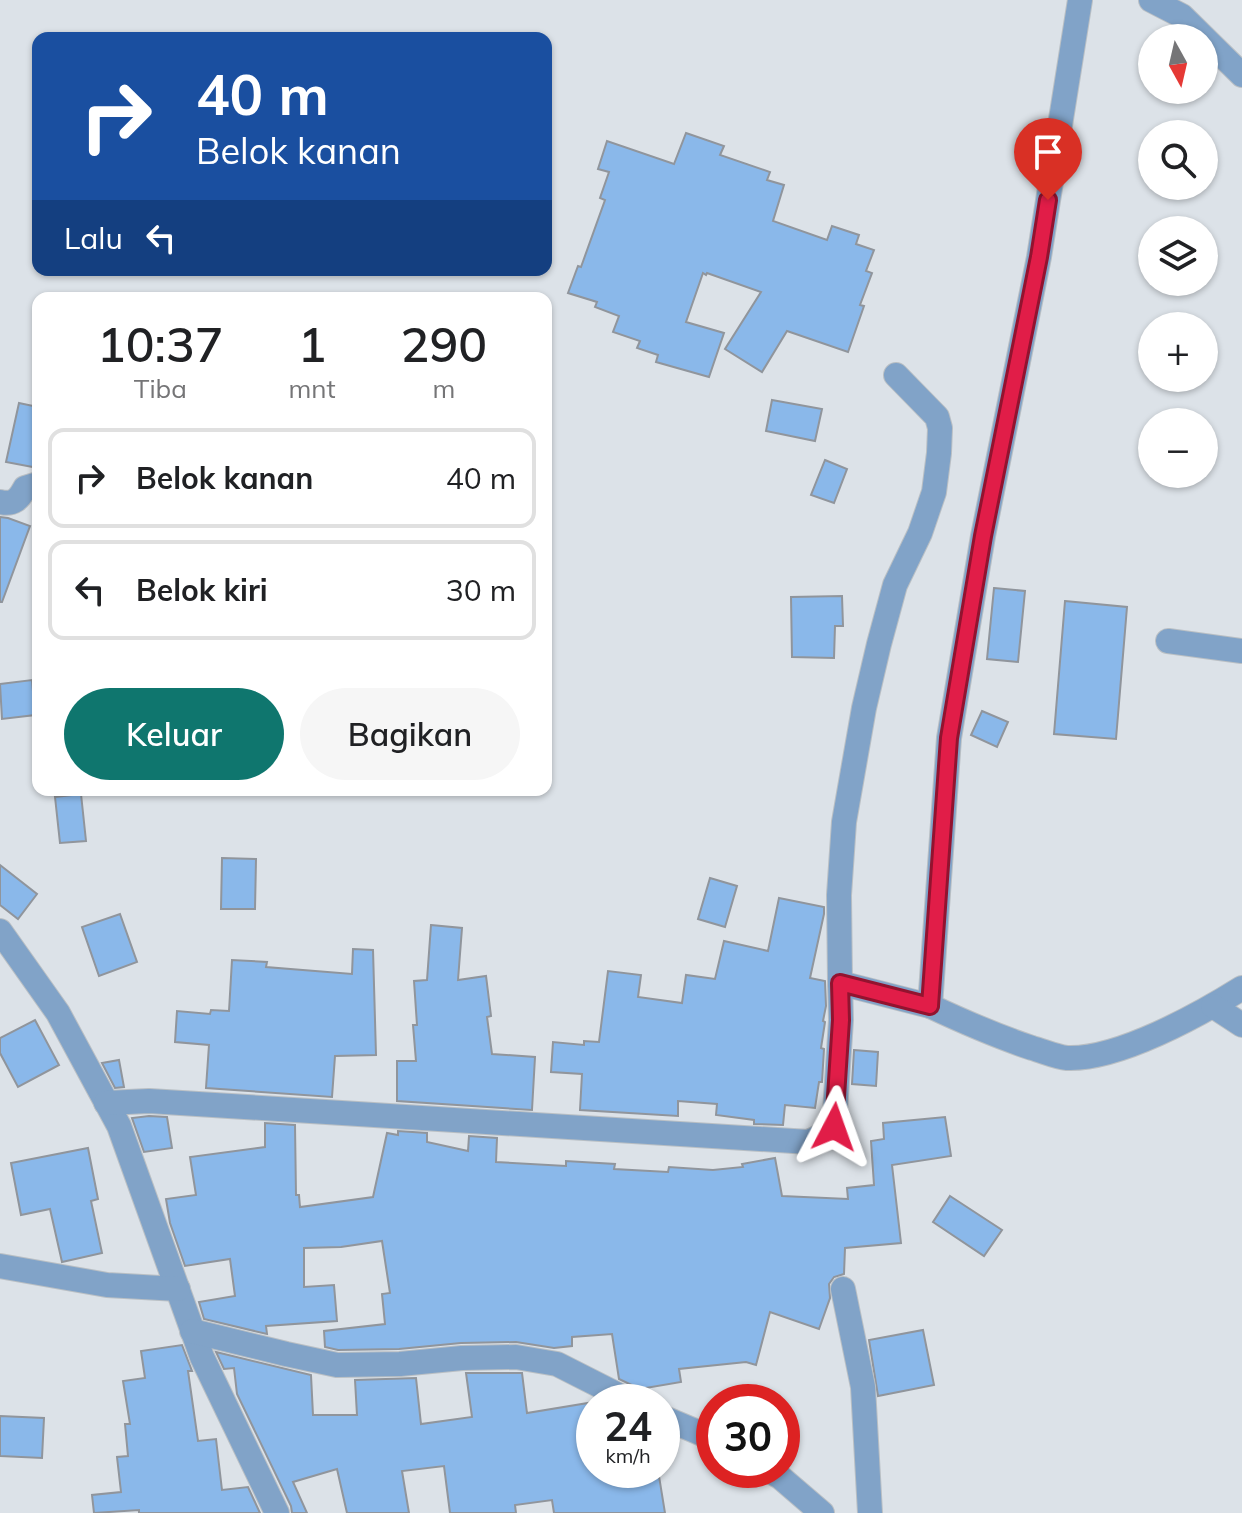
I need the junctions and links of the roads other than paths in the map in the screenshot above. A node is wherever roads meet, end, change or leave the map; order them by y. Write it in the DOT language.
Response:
graph roads {
  1 [pos="1080,0"];
  2 [pos="1151,0"];
  3 [pos="1242,75"];
  4 [pos="896,375"];
  5 [pos="32,486"];
  6 [pos="0,502"];
  7 [pos="1168,641"];
  8 [pos="1242,651"];
  9 [pos="0,931"];
  10 [pos="840,983"];
  11 [pos="1242,988"];
  12 [pos="930,1006"];
  13 [pos="1213,1006"];
  14 [pos="1242,1025"];
  15 [pos="106,1103"];
  16 [pos="0,1266"];
  17 [pos="178,1289"];
  18 [pos="843,1289"];
  19 [pos="192,1331"];
  20 [pos="596,1384"];
  21 [pos="793,1488"];
  22 [pos="277,1513"];
  23 [pos="822,1513"];
  24 [pos="870,1513"];
  1 -- 12 [label="street"];
  2 -- 3 [label="street"];
  4 -- 10 [label="street"];
  5 -- 6 [label="street"];
  7 -- 8 [label="street"];
  9 -- 15 [label="street"];
  10 -- 12 [label="street"];
  10 -- 15 [label="street"];
  11 -- 13 [label="street"];
  12 -- 13 [label="street"];
  13 -- 14 [label="street"];
  15 -- 17 [label="street"];
  16 -- 17 [label="street"];
  17 -- 19 [label="street"];
  18 -- 24 [label="street"];
  19 -- 20 [label="street"];
  19 -- 22 [label="street"];
  21 -- 23 [label="street"];
}
